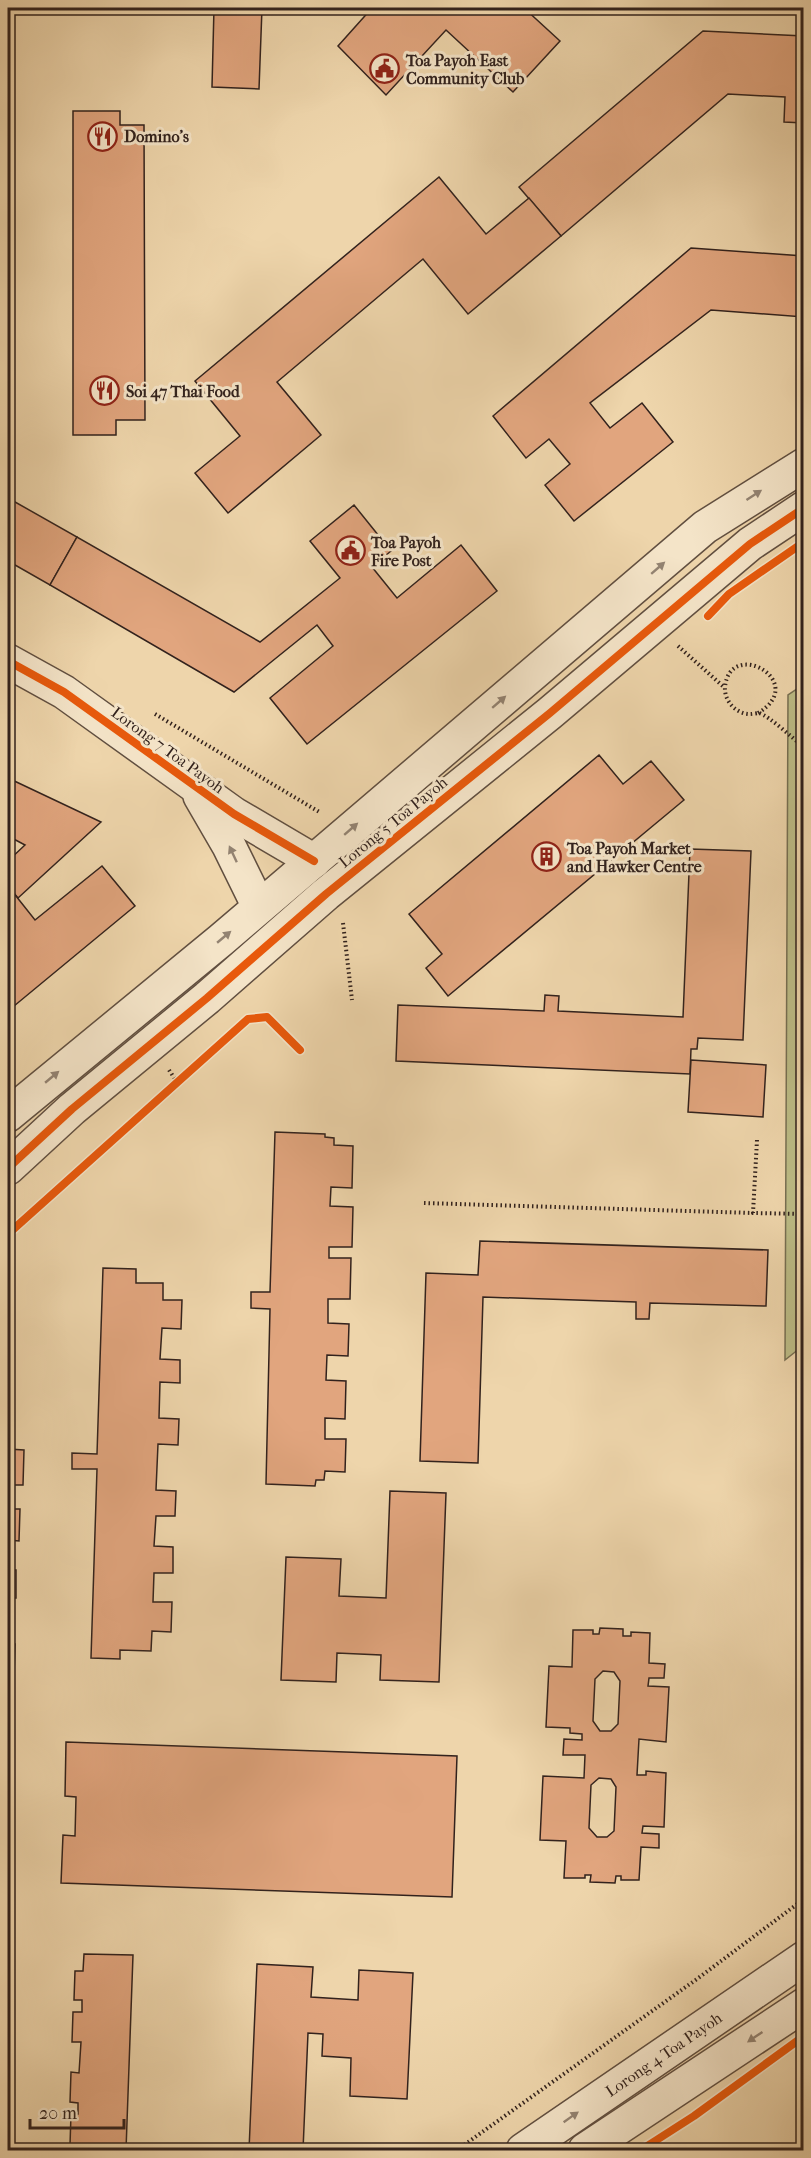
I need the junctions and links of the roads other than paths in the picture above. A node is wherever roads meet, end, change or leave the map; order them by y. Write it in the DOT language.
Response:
graph roads {
  1 [pos="804,465"];
  2 [pos="804,508"];
  3 [pos="8,661"];
  4 [pos="189,783"];
  5 [pos="314,861"];
  6 [pos="259,907"];
  7 [pos="8,1115"];
  8 [pos="8,1168"];
  9 [pos="804,1958"];
  10 [pos="804,2005"];
  11 [pos="523,2151"];
  12 [pos="585,2151"];
  5 -- 1 [label="street, Lorong 5 Toa Payoh, one-way"];
  2 -- 8 [label="street, Lorong 5 Toa Payoh"];
  3 -- 4 [label="street, Lorong 7 Toa Payoh"];
  4 -- 5 [label="street, Lorong 7 Toa Payoh"];
  6 -- 4 [label="street, Lorong 7 Toa Payoh, one-way"];
  5 -- 6 [label="street, Lorong 5 Toa Payoh"];
  7 -- 6 [label="street, Lorong 5 Toa Payoh, one-way"];
  11 -- 9 [label="street, Lorong 4 Toa Payoh, one-way"];
  10 -- 12 [label="street, Lorong 4 Toa Payoh, one-way"];
}
